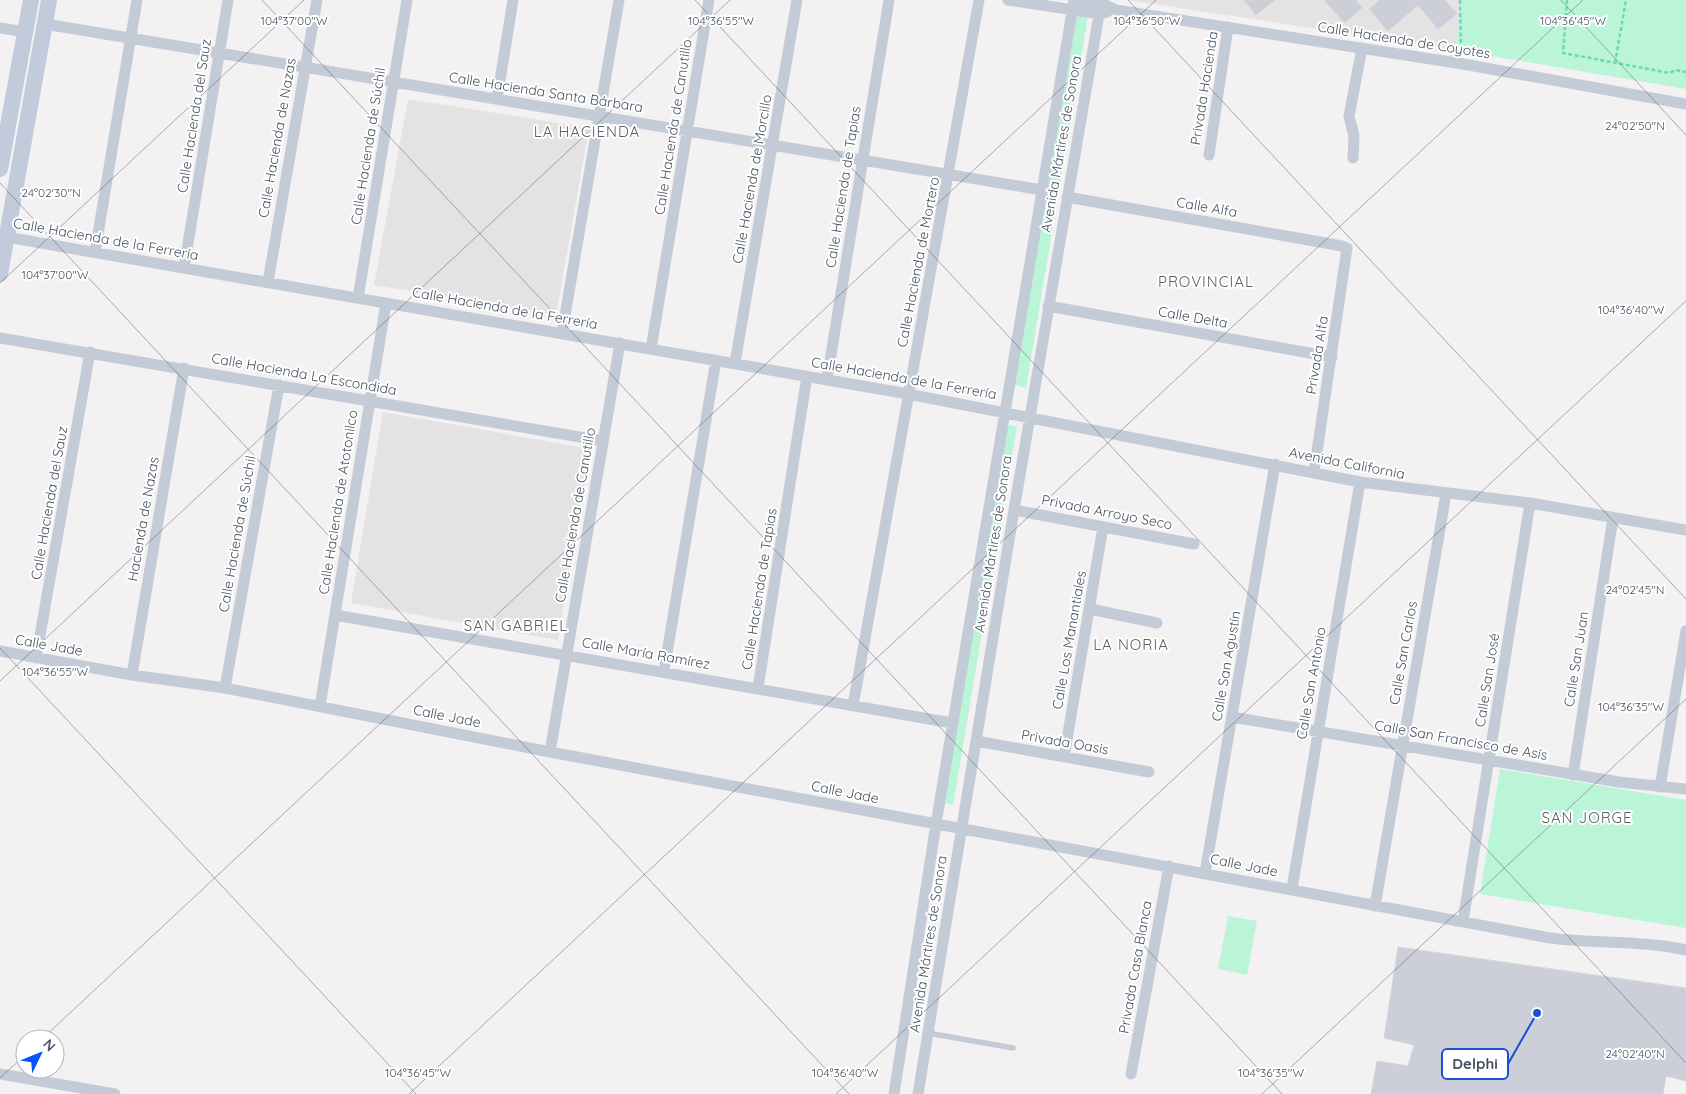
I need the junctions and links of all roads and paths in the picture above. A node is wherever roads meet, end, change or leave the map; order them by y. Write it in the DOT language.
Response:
graph roads {
  1 [pos="31,0"];
  2 [pos="49,0"];
  3 [pos="137,0"];
  4 [pos="228,0"];
  5 [pos="317,0"];
  6 [pos="407,0"];
  7 [pos="513,0"];
  8 [pos="618,0"];
  9 [pos="709,0"];
  10 [pos="797,0"];
  11 [pos="889,0"];
  12 [pos="979,0"];
  13 [pos="1008,0"];
  14 [pos="1082,0"];
  15 [pos="1460,0"];
  16 [pos="1567,0"];
  17 [pos="1626,0"];
  18 [pos="1073,5"];
  19 [pos="1100,6"];
  20 [pos="44,24"];
  21 [pos="1228,27"];
  22 [pos="0,28"];
  23 [pos="25,32"];
  24 [pos="130,39"];
  25 [pos="1362,48"];
  26 [pos="219,54"];
  27 [pos="1615,63"];
  28 [pos="1463,64"];
  29 [pos="304,68"];
  30 [pos="1686,72"];
  31 [pos="393,82"];
  32 [pos="497,99"];
  33 [pos="1686,104"];
  34 [pos="5,116"];
  35 [pos="599,116"];
  36 [pos="687,131"];
  37 [pos="773,145"];
  38 [pos="1209,155"];
  39 [pos="1352,158"];
  40 [pos="863,160"];
  41 [pos="0,169"];
  42 [pos="949,174"];
  43 [pos="1042,190"];
  44 [pos="1067,197"];
  45 [pos="3,236"];
  46 [pos="1342,246"];
  47 [pos="95,252"];
  48 [pos="184,268"];
  49 [pos="0,274"];
  50 [pos="268,282"];
  51 [pos="358,298"];
  52 [pos="386,303"];
  53 [pos="1048,306"];
  54 [pos="562,333"];
  55 [pos="0,338"];
  56 [pos="620,343"];
  57 [pos="651,349"];
  58 [pos="90,352"];
  59 [pos="1332,357"];
  60 [pos="716,360"];
  61 [pos="735,363"];
  62 [pos="184,368"];
  63 [pos="807,376"];
  64 [pos="827,379"];
  65 [pos="278,385"];
  66 [pos="908,394"];
  67 [pos="370,401"];
  68 [pos="1005,412"];
  69 [pos="1030,417"];
  70 [pos="603,440"];
  71 [pos="1275,464"];
  72 [pos="1314,472"];
  73 [pos="1360,482"];
  74 [pos="1446,494"];
  75 [pos="1530,504"];
  76 [pos="1014,510"];
  77 [pos="1613,518"];
  78 [pos="1103,527"];
  79 [pos="1686,530"];
  80 [pos="1194,544"];
  81 [pos="1090,609"];
  82 [pos="335,615"];
  83 [pos="1157,623"];
  84 [pos="1686,631"];
  85 [pos="0,651"];
  86 [pos="567,654"];
  87 [pos="36,658"];
  88 [pos="664,671"];
  89 [pos="132,675"];
  90 [pos="225,688"];
  91 [pos="758,688"];
  92 [pos="320,706"];
  93 [pos="853,706"];
  94 [pos="1232,717"];
  95 [pos="952,723"];
  96 [pos="1318,731"];
  97 [pos="976,741"];
  98 [pos="1403,745"];
  99 [pos="550,752"];
  100 [pos="1064,757"];
  101 [pos="1489,760"];
  102 [pos="1149,772"];
  103 [pos="1574,775"];
  104 [pos="1660,787"];
  105 [pos="1686,789"];
  106 [pos="936,824"];
  107 [pos="962,828"];
  108 [pos="1169,866"];
  109 [pos="1205,873"];
  110 [pos="1292,889"];
  111 [pos="1375,906"];
  112 [pos="1463,921"];
  113 [pos="1686,950"];
  114 [pos="928,1033"];
  115 [pos="1013,1048"];
  116 [pos="0,1074"];
  117 [pos="1131,1074"];
  118 [pos="115,1094"];
  119 [pos="894,1094"];
  120 [pos="918,1094"];
  1 -- 23 [label="street"];
  2 -- 20 [label="street"];
  3 -- 24 [label="street"];
  4 -- 26 [label="street, Calle Hacienda del Sauz"];
  5 -- 29 [label="street, Calle Hacienda de Nazas"];
  6 -- 31 [label="street, Calle Hacienda de Súchil"];
  7 -- 32 [label="street"];
  8 -- 35 [label="street"];
  9 -- 36 [label="street, Calle Hacienda de Canutillo"];
  10 -- 37 [label="street, Calle Hacienda de Morcillo"];
  11 -- 40 [label="street, Calle Hacienda de Tapias"];
  12 -- 42 [label="street, Calle Hacienda de Mortero"];
  13 -- 18 [label="street, Calle Hacienda de Coyotes"];
  14 -- 19 [label="street, Calle Hacienda de Coyotes"];
  15 -- 28 [label="path"];
  16 -- 27 [label="path"];
  17 -- 27 [label="path"];
  18 -- 19 [label="street, Calle Hacienda de Coyotes"];
  18 -- 43 [label="street, Avenida Mártires de Sonora"];
  19 -- 21 [label="street, Calle Hacienda de Coyotes"];
  19 -- 44 [label="street, Avenida Mártires de Sonora"];
  20 -- 24 [label="street, Calle Hacienda Santa Bárbara"];
  20 -- 45 [label="street"];
  21 -- 25 [label="street, Calle Hacienda de Coyotes"];
  21 -- 38 [label="street, Privada Hacienda"];
  22 -- 23 [label="street"];
  23 -- 34 [label="street"];
  24 -- 26 [label="street, Calle Hacienda Santa Bárbara"];
  24 -- 47 [label="street"];
  25 -- 28 [label="street, Calle Hacienda de Coyotes"];
  25 -- 39 [label="street"];
  26 -- 29 [label="street, Calle Hacienda Santa Bárbara"];
  26 -- 48 [label="street, Calle Hacienda del Sauz"];
  27 -- 30 [label="path"];
  28 -- 33 [label="street, Calle Hacienda de Coyotes"];
  29 -- 31 [label="street, Calle Hacienda Santa Bárbara"];
  29 -- 50 [label="street, Calle Hacienda de Nazas"];
  31 -- 32 [label="street, Calle Hacienda Santa Bárbara"];
  31 -- 51 [label="street, Calle Hacienda de Súchil"];
  32 -- 35 [label="street, Calle Hacienda Santa Bárbara"];
  34 -- 41 [label="street"];
  35 -- 36 [label="street, Calle Hacienda Santa Bárbara"];
  35 -- 54 [label="street"];
  36 -- 37 [label="street, Calle Hacienda Santa Bárbara"];
  36 -- 57 [label="street, Calle Hacienda de Canutillo"];
  37 -- 40 [label="street, Calle Hacienda Santa Bárbara"];
  37 -- 61 [label="street, Calle Hacienda de Morcillo"];
  40 -- 42 [label="street, Calle Hacienda Santa Bárbara"];
  40 -- 64 [label="street, Calle Hacienda de Tapias"];
  42 -- 43 [label="street, Calle Hacienda Santa Bárbara"];
  42 -- 66 [label="street, Calle Hacienda de Mortero"];
  43 -- 68 [label="street, Avenida Mártires de Sonora"];
  44 -- 46 [label="street, Calle Alfa"];
  44 -- 53 [label="street, Avenida Mártires de Sonora"];
  45 -- 47 [label="street, Calle Hacienda de la Ferrería"];
  45 -- 49 [label="street"];
  46 -- 59 [label="street, Privada Alfa"];
  47 -- 48 [label="street, Calle Hacienda de la Ferrería"];
  48 -- 50 [label="street, Calle Hacienda de la Ferrería"];
  50 -- 51 [label="street, Calle Hacienda de la Ferrería"];
  51 -- 52 [label="street, Calle Hacienda de la Ferrería"];
  52 -- 54 [label="street, Calle Hacienda de la Ferrería"];
  52 -- 67 [label="street, Calle Hacienda de Atotonilco"];
  53 -- 59 [label="street, Calle Delta"];
  53 -- 69 [label="street, Avenida Mártires de Sonora"];
  54 -- 56 [label="street, Calle Hacienda de la Ferrería"];
  55 -- 58 [label="street, Calle Hacienda La Escondida"];
  56 -- 57 [label="street, Calle Hacienda de la Ferrería"];
  56 -- 70 [label="street, Calle Hacienda de Canutillo"];
  57 -- 60 [label="street, Calle Hacienda de la Ferrería"];
  58 -- 62 [label="street, Calle Hacienda La Escondida"];
  58 -- 87 [label="street, Calle Hacienda del Sauz"];
  59 -- 72 [label="street, Privada Alfa"];
  60 -- 61 [label="street, Calle Hacienda de la Ferrería"];
  60 -- 88 [label="street"];
  61 -- 63 [label="street, Calle Hacienda de la Ferrería"];
  62 -- 65 [label="street, Calle Hacienda La Escondida"];
  62 -- 89 [label="street, Hacienda de Nazas"];
  63 -- 64 [label="street, Calle Hacienda de la Ferrería"];
  63 -- 91 [label="street, Calle Hacienda de Tapias"];
  64 -- 66 [label="street, Calle Hacienda de la Ferrería"];
  65 -- 67 [label="street, Calle Hacienda La Escondida"];
  65 -- 90 [label="street, Calle Hacienda de Súchil"];
  66 -- 68 [label="street, Calle Hacienda de la Ferrería"];
  66 -- 93 [label="street, Calle Hacienda de Mortero"];
  67 -- 70 [label="street, Calle Hacienda La Escondida"];
  67 -- 82 [label="street, Calle Hacienda de Atotonilco"];
  68 -- 69 [label="street, Avenida California"];
  68 -- 95 [label="street, Avenida Mártires de Sonora"];
  69 -- 71 [label="street, Avenida California"];
  69 -- 76 [label="street, Avenida Mártires de Sonora"];
  70 -- 86 [label="street, Calle Hacienda de Canutillo"];
  71 -- 72 [label="street, Avenida California"];
  71 -- 94 [label="street, Calle San Agustín"];
  72 -- 73 [label="street, Avenida California"];
  73 -- 74 [label="street, Avenida California"];
  73 -- 96 [label="street, Calle San Antonio"];
  74 -- 75 [label="street, Avenida California"];
  74 -- 98 [label="street, Calle San Carlos"];
  75 -- 77 [label="street, Avenida California"];
  75 -- 101 [label="street, Calle San José"];
  76 -- 78 [label="street, Privada Arroyo Seco"];
  76 -- 97 [label="street, Avenida Mártires de Sonora"];
  77 -- 79 [label="street, Avenida California"];
  77 -- 103 [label="street, Calle San Juan"];
  78 -- 80 [label="street, Privada Arroyo Seco"];
  78 -- 81 [label="street, Calle Los Manantiales"];
  81 -- 83 [label="street"];
  81 -- 100 [label="street, Calle Los Manantiales"];
  82 -- 86 [label="street, Calle María Ramírez"];
  82 -- 92 [label="street, Calle Hacienda de Atotonilco"];
  84 -- 104 [label="street"];
  85 -- 87 [label="street, Calle Jade"];
  86 -- 88 [label="street, Calle María Ramírez"];
  86 -- 99 [label="street, Calle Hacienda de Canutillo"];
  87 -- 89 [label="street, Calle Jade"];
  88 -- 91 [label="street, Calle María Ramírez"];
  89 -- 90 [label="street, Calle Jade"];
  90 -- 92 [label="street, Calle Jade"];
  91 -- 93 [label="street, Calle María Ramírez"];
  92 -- 99 [label="street, Calle Jade"];
  93 -- 95 [label="street, Calle María Ramírez"];
  94 -- 96 [label="street, Calle San Francisco de Asís"];
  94 -- 109 [label="street, Calle San Agustín"];
  95 -- 106 [label="street, Avenida Mártires de Sonora"];
  96 -- 98 [label="street, Calle San Francisco de Asís"];
  96 -- 110 [label="street, Calle San Antonio"];
  97 -- 100 [label="street, Privada Oasis"];
  97 -- 107 [label="street, Avenida Mártires de Sonora"];
  98 -- 101 [label="street, Calle San Francisco de Asís"];
  98 -- 111 [label="street, Calle San Carlos"];
  99 -- 106 [label="street, Calle Jade"];
  100 -- 102 [label="street, Privada Oasis"];
  101 -- 103 [label="street, Calle San Francisco de Asís"];
  101 -- 112 [label="street, Calle San José"];
  103 -- 104 [label="street, Calle San Francisco de Asís"];
  104 -- 105 [label="street, Calle San Francisco de Asís"];
  106 -- 107 [label="street, Calle Jade"];
  106 -- 119 [label="street, Avenida Mártires de Sonora"];
  107 -- 108 [label="street, Calle Jade"];
  107 -- 114 [label="street, Avenida Mártires de Sonora"];
  108 -- 109 [label="street, Calle Jade"];
  108 -- 117 [label="street, Privada Casa Blanca"];
  109 -- 110 [label="street, Calle Jade"];
  110 -- 111 [label="street, Calle Jade"];
  111 -- 112 [label="street, Calle Jade"];
  112 -- 113 [label="street, Calle Jade"];
  114 -- 115 [label="lane"];
  114 -- 120 [label="street, Avenida Mártires de Sonora"];
  116 -- 118 [label="street"];
}
